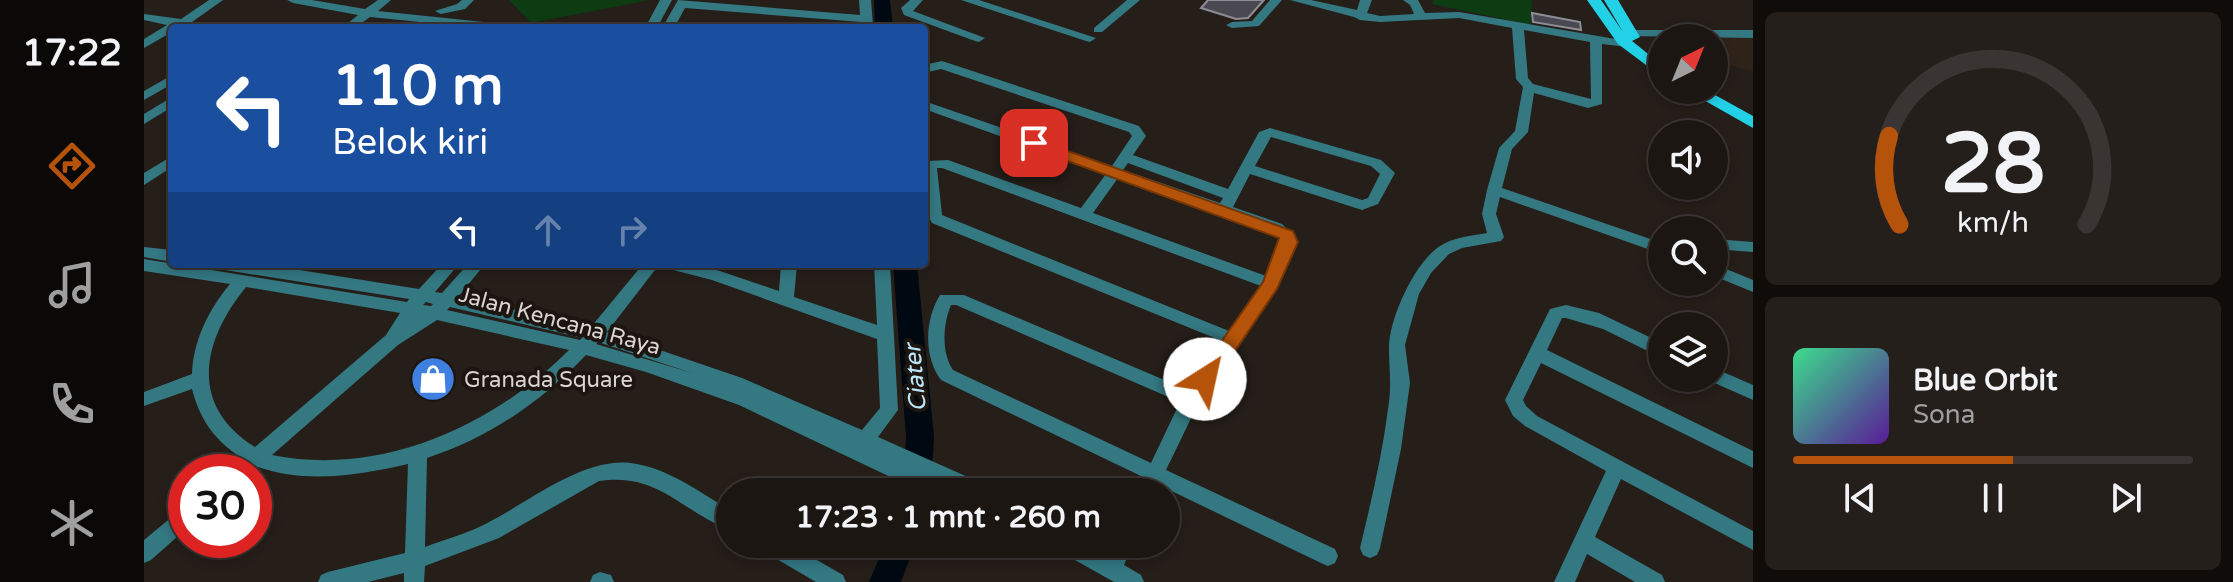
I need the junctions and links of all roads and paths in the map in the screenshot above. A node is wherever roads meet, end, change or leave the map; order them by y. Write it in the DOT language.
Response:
graph roads {
  1 [pos="217,0"];
  2 [pos="293,0"];
  3 [pos="385,0"];
  4 [pos="454,0"];
  5 [pos="468,0"];
  6 [pos="666,0"];
  7 [pos="865,0"];
  8 [pos="917,0"];
  9 [pos="967,0"];
  10 [pos="1134,0"];
  11 [pos="1276,0"];
  12 [pos="1296,0"];
  13 [pos="1366,0"];
  14 [pos="1409,0"];
  15 [pos="1594,0"];
  16 [pos="1611,0"];
  17 [pos="316,2"];
  18 [pos="683,2"];
  19 [pos="441,11"];
  20 [pos="367,13"];
  21 [pos="144,17"];
  22 [pos="1360,17"];
  23 [pos="1422,18"];
  24 [pos="430,20"];
  25 [pos="175,24"];
  26 [pos="181,24"];
  27 [pos="353,24"];
  28 [pos="472,24"];
  29 [pos="653,24"];
  30 [pos="670,24"];
  31 [pos="867,24"];
  32 [pos="1232,25"];
  33 [pos="1518,25"];
  34 [pos="1610,28"];
  35 [pos="168,32"];
  36 [pos="1753,34"];
  37 [pos="979,38"];
  38 [pos="1627,39"];
  39 [pos="1596,40"];
  40 [pos="144,46"];
  41 [pos="1648,51"];
  42 [pos="1648,59"];
  43 [pos="928,68"];
  44 [pos="168,81"];
  45 [pos="1529,87"];
  46 [pos="144,96"];
  47 [pos="1728,97"];
  48 [pos="168,103"];
  49 [pos="1719,104"];
  50 [pos="928,106"];
  51 [pos="1753,111"];
  52 [pos="147,116"];
  53 [pos="1753,123"];
  54 [pos="1120,164"];
  55 [pos="1246,168"];
  56 [pos="151,169"];
  57 [pos="144,180"];
  58 [pos="1494,190"];
  59 [pos="1232,196"];
  60 [pos="1223,212"];
  61 [pos="1083,216"];
  62 [pos="1648,244"];
  63 [pos="1728,245"];
  64 [pos="1753,247"];
  65 [pos="144,252"];
  66 [pos="168,255"];
  67 [pos="144,265"];
  68 [pos="272,268"];
  69 [pos="447,268"];
  70 [pos="474,268"];
  71 [pos="649,268"];
  72 [pos="789,268"];
  73 [pos="882,268"];
  74 [pos="715,270"];
  75 [pos="1728,276"];
  76 [pos="242,281"];
  77 [pos="1271,284"];
  78 [pos="1753,286"];
  79 [pos="423,294"];
  80 [pos="448,298"];
  81 [pos="786,299"];
  82 [pos="411,308"];
  83 [pos="435,313"];
  84 [pos="886,335"];
  85 [pos="1233,339"];
  86 [pos="392,340"];
  87 [pos="590,343"];
  88 [pos="1648,345"];
  89 [pos="1539,354"];
  90 [pos="199,379"];
  91 [pos="1728,381"];
  92 [pos="1753,393"];
  93 [pos="144,399"];
  94 [pos="1191,399"];
  95 [pos="860,446"];
  96 [pos="418,453"];
  97 [pos="252,454"];
  98 [pos="259,454"];
  99 [pos="272,460"];
  100 [pos="1753,460"];
  101 [pos="1617,467"];
  102 [pos="926,478"];
  103 [pos="1141,478"];
  104 [pos="1152,478"];
  105 [pos="1180,495"];
  106 [pos="716,513"];
  107 [pos="168,532"];
  108 [pos="1583,541"];
  109 [pos="1753,541"];
  110 [pos="1370,548"];
  111 [pos="144,553"];
  112 [pos="1328,556"];
  113 [pos="794,558"];
  114 [pos="1091,558"];
  115 [pos="1117,558"];
  116 [pos="1112,570"];
  117 [pos="413,572"];
  118 [pos="328,582"];
  119 [pos="836,582"];
  120 [pos="1134,582"];
  121 [pos="1564,582"];
  122 [pos="1655,582"];
  1 -- 26 [label="street"];
  2 -- 17 [label="street"];
  3 -- 20 [label="street"];
  4 -- 19 [label="street"];
  5 -- 19 [label="street"];
  6 -- 29 [label="street"];
  7 -- 31 [label="street"];
  8 -- 37 [label="street"];
  9 -- 10 [label="street"];
  11 -- 32 [label="street"];
  12 -- 22 [label="street"];
  13 -- 22 [label="street"];
  14 -- 23 [label="street"];
  15 -- 34 [label="main road"];
  16 -- 38 [label="main road"];
  17 -- 20 [label="street"];
  18 -- 30 [label="street"];
  18 -- 31 [label="street"];
  19 -- 24 [label="street"];
  20 -- 24 [label="street"];
  20 -- 27 [label="street"];
  21 -- 25 [label="street"];
  22 -- 23 [label="street"];
  23 -- 33 [label="street"];
  24 -- 28 [label="street"];
  33 -- 39 [label="street"];
  33 -- 45 [label="street"];
  34 -- 38 [label="main road"];
  34 -- 39 [label="main road"];
  35 -- 40 [label="street"];
  36 -- 38 [label="street"];
  38 -- 39 [label="street"];
  38 -- 41 [label="main road"];
  38 -- 42 [label="main road"];
  39 -- 45 [label="street"];
  43 -- 54 [label="street"];
  44 -- 46 [label="street"];
  45 -- 58 [label="street"];
  47 -- 51 [label="main road"];
  48 -- 52 [label="street"];
  49 -- 53 [label="main road"];
  50 -- 54 [label="street"];
  54 -- 59 [label="street"];
  54 -- 60 [label="street"];
  54 -- 61 [label="street"];
  55 -- 55 [label="street"];
  55 -- 59 [label="street"];
  56 -- 57 [label="street"];
  58 -- 62 [label="street"];
  58 -- 110 [label="street"];
  59 -- 60 [label="street"];
  60 -- 77 [label="street"];
  61 -- 77 [label="street"];
  61 -- 85 [label="street"];
  63 -- 64 [label="street"];
  65 -- 66 [label="street"];
  67 -- 76 [label="street, Jalan Kencana Raya"];
  68 -- 79 [label="street, Jalan Kencana Raya"];
  69 -- 79 [label="street"];
  70 -- 80 [label="street"];
  71 -- 87 [label="street"];
  72 -- 81 [label="street"];
  73 -- 84 [label="street"];
  74 -- 81 [label="street"];
  75 -- 78 [label="street"];
  76 -- 82 [label="street, Jalan Kencana Raya"];
  76 -- 90 [label="street"];
  77 -- 85 [label="street"];
  79 -- 80 [label="street, Jalan Kencana Raya"];
  79 -- 82 [label="street"];
  80 -- 83 [label="street"];
  80 -- 87 [label="street, Jalan Kencana Raya"];
  81 -- 84 [label="street"];
  82 -- 83 [label="street, Jalan Kencana Raya"];
  82 -- 86 [label="street"];
  83 -- 86 [label="street"];
  83 -- 87 [label="street, Jalan Kencana Raya"];
  84 -- 95 [label="street"];
  85 -- 94 [label="street"];
  86 -- 98 [label="street"];
  87 -- 95 [label="street, Jalan Kencana Raya"];
  87 -- 96 [label="street"];
  88 -- 89 [label="street"];
  89 -- 100 [label="street"];
  89 -- 101 [label="street"];
  90 -- 93 [label="street"];
  90 -- 97 [label="street"];
  91 -- 92 [label="street"];
  94 -- 103 [label="street"];
  94 -- 104 [label="street"];
  95 -- 102 [label="street, Jalan Kencana Raya"];
  96 -- 99 [label="street"];
  96 -- 117 [label="street"];
  101 -- 108 [label="street"];
  101 -- 109 [label="street"];
  105 -- 112 [label="street"];
  106 -- 117 [label="street"];
  107 -- 111 [label="street"];
  108 -- 121 [label="street"];
  108 -- 122 [label="street"];
  113 -- 119 [label="street"];
  114 -- 116 [label="street"];
  115 -- 116 [label="street"];
  116 -- 120 [label="street"];
  117 -- 118 [label="street"];
}
